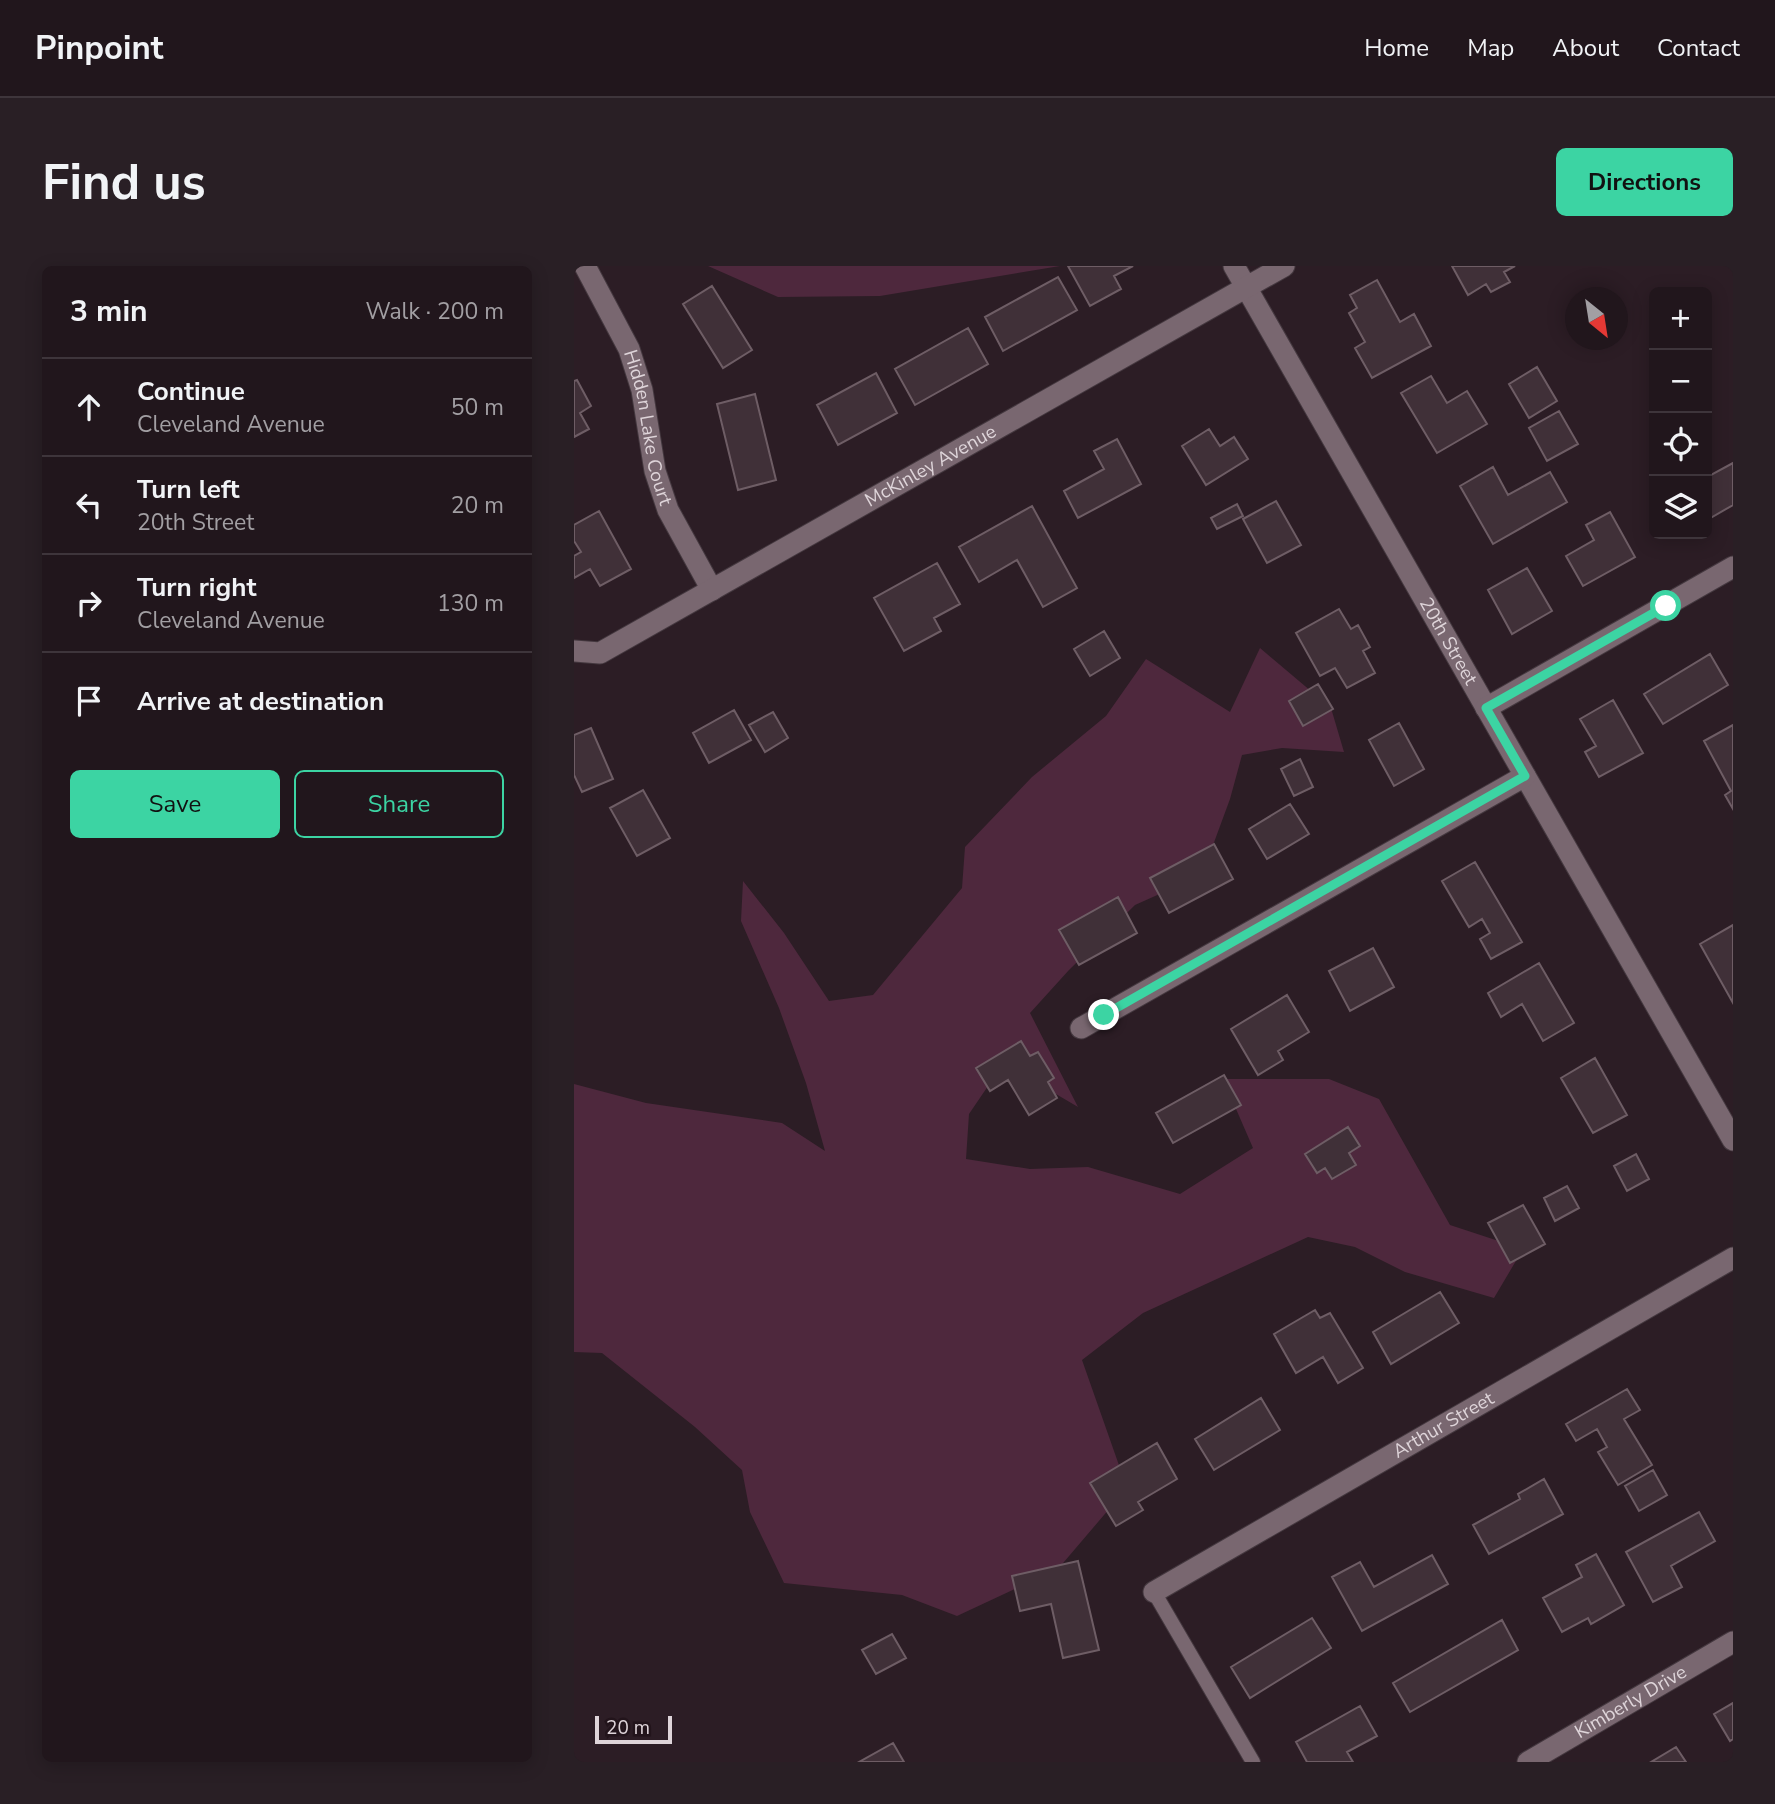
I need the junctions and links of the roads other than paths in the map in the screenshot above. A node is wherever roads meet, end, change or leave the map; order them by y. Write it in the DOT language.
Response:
graph roads {
  1 [pos="585,266"];
  2 [pos="1234,266"];
  3 [pos="1284,266"];
  4 [pos="1246,288"];
  5 [pos="1733,567"];
  6 [pos="712,590"];
  7 [pos="574,651"];
  8 [pos="1486,708"];
  9 [pos="1525,776"];
  10 [pos="1081,1028"];
  11 [pos="1733,1140"];
  12 [pos="1733,1258"];
  13 [pos="1154,1591"];
  14 [pos="1733,1642"];
  15 [pos="1253,1762"];
  16 [pos="1528,1762"];
  1 -- 6 [label="street, Hidden Lake Court"];
  2 -- 4 [label="street, 20th Street"];
  3 -- 4 [label="street, McKinley Avenue"];
  4 -- 6 [label="street, McKinley Avenue"];
  4 -- 8 [label="street, 20th Street"];
  5 -- 8 [label="street"];
  6 -- 7 [label="street, McKinley Avenue"];
  8 -- 9 [label="street, 20th Street"];
  9 -- 10 [label="street"];
  9 -- 11 [label="street, 20th Street"];
  12 -- 13 [label="street, Arthur Street"];
  13 -- 15 [label="lane"];
  14 -- 16 [label="street, Kimberly Drive"];
}
